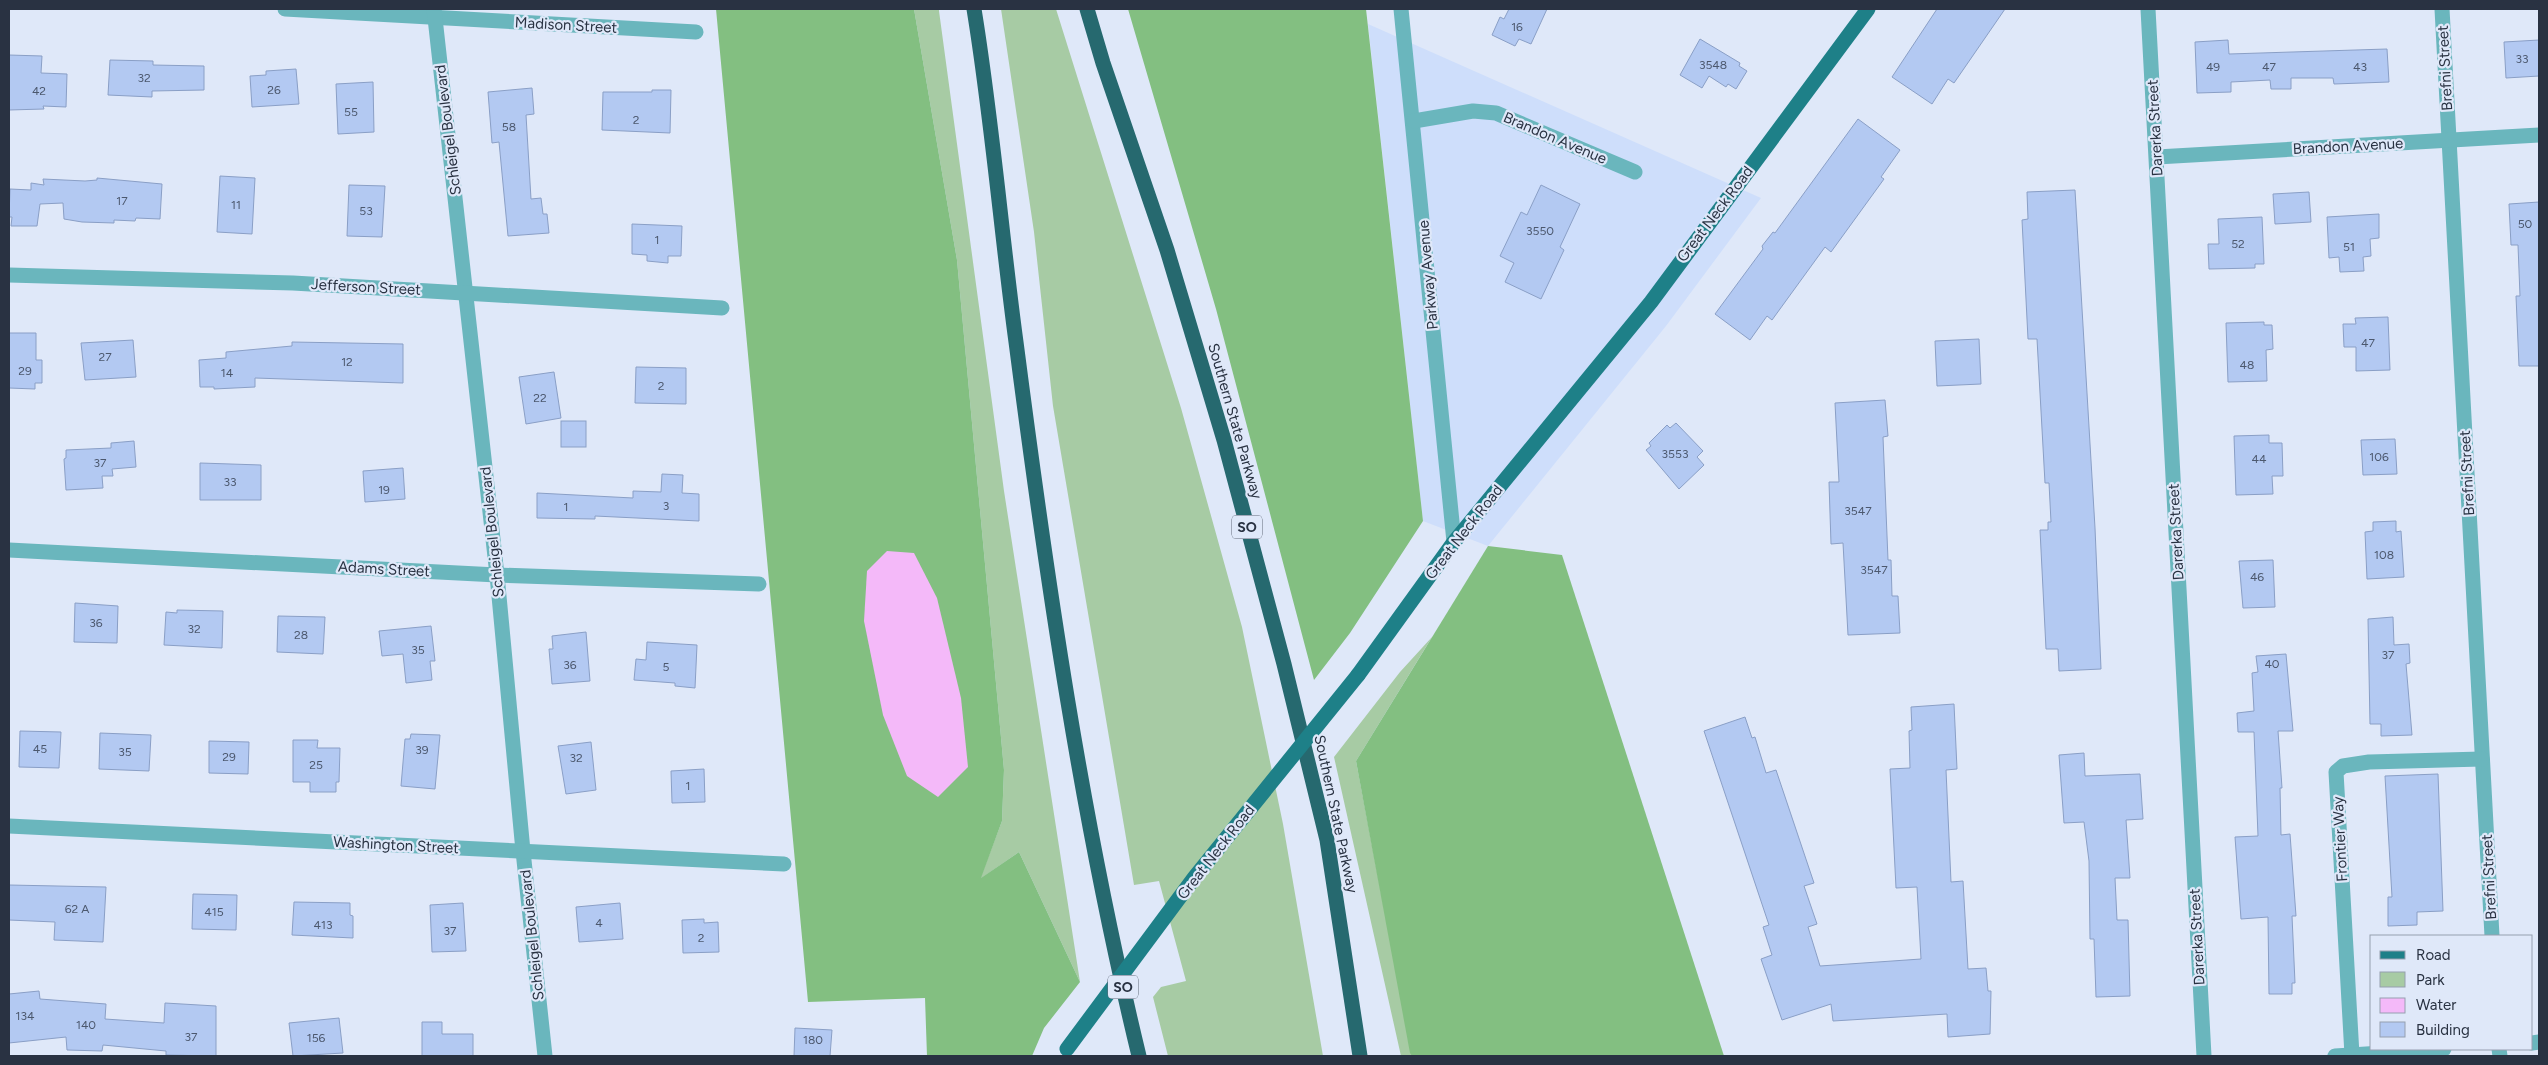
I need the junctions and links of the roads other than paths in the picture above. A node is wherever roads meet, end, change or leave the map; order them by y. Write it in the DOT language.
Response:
graph roads {
  1 [pos="285,9"];
  2 [pos="974,9"];
  3 [pos="1086,9"];
  4 [pos="1401,9"];
  5 [pos="1868,9"];
  6 [pos="2148,9"];
  7 [pos="2442,9"];
  8 [pos="435,13"];
  9 [pos="696,32"];
  10 [pos="1414,121"];
  11 [pos="2539,135"];
  12 [pos="2449,140"];
  13 [pos="2157,157"];
  14 [pos="1635,172"];
  15 [pos="9,275"];
  16 [pos="466,292"];
  17 [pos="722,308"];
  18 [pos="1454,542"];
  19 [pos="9,550"];
  20 [pos="497,574"];
  21 [pos="759,584"];
  22 [pos="2482,759"];
  23 [pos="9,826"];
  24 [pos="523,851"];
  25 [pos="784,864"];
  26 [pos="2492,935"];
  27 [pos="2429,1050"];
  28 [pos="1064,1053"];
  29 [pos="2352,1055"];
  30 [pos="545,1056"];
  31 [pos="1139,1056"];
  32 [pos="1360,1056"];
  33 [pos="2204,1056"];
  34 [pos="2335,1056"];
  1 -- 8 [label="street, Madison Street"];
  2 -- 31 [label="highway, SO"];
  3 -- 32 [label="highway, Southern State Parkway / SO"];
  4 -- 10 [label="street, Parkway Avenue"];
  5 -- 18 [label="main road, Great Neck Road"];
  6 -- 13 [label="street, Darerka Street"];
  7 -- 12 [label="street, Brefni Street"];
  8 -- 9 [label="street, Madison Street"];
  8 -- 16 [label="street, Schleigel Boulevard"];
  10 -- 14 [label="street, Brandon Avenue"];
  10 -- 18 [label="street, Parkway Avenue"];
  11 -- 12 [label="street, Brandon Avenue"];
  12 -- 13 [label="street, Brandon Avenue"];
  12 -- 22 [label="street, Brefni Street"];
  13 -- 33 [label="street, Darerka Street"];
  15 -- 16 [label="street, Jefferson Street"];
  16 -- 17 [label="street, Jefferson Street"];
  16 -- 20 [label="street, Schleigel Boulevard"];
  18 -- 28 [label="main road, Great Neck Road, bridge"];
  19 -- 20 [label="street, Adams Street"];
  20 -- 21 [label="street, Adams Street"];
  20 -- 24 [label="street, Schleigel Boulevard"];
  22 -- 26 [label="street, Brefni Street"];
  22 -- 29 [label="street, Frontier Way"];
  23 -- 24 [label="street, Washington Street"];
  24 -- 25 [label="street, Washington Street"];
  24 -- 30 [label="street, Schleigel Boulevard"];
  27 -- 29 [label="street"];
  29 -- 34 [label="street"];
}
